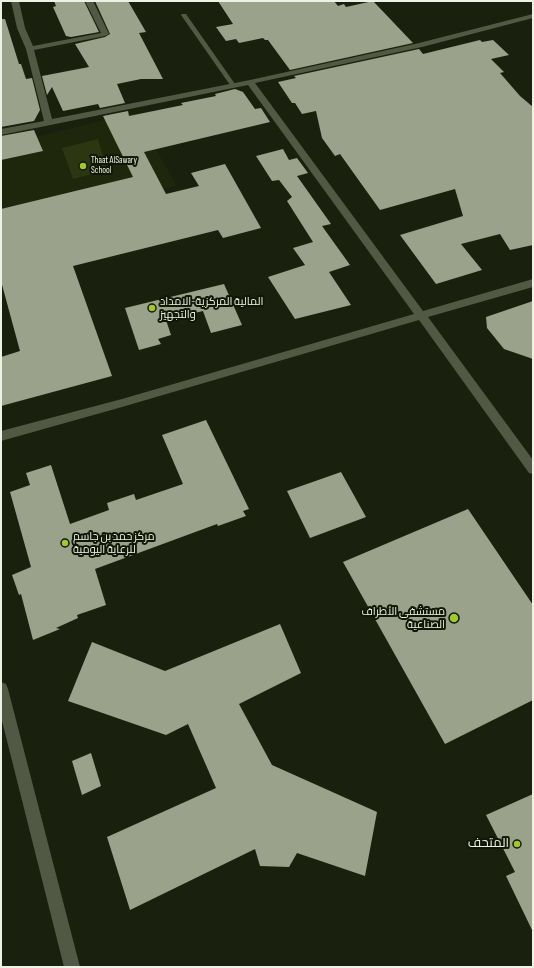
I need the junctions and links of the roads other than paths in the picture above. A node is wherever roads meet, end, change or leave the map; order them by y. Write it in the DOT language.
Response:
graph roads {
  1 [pos="15,1"];
  2 [pos="89,1"];
  3 [pos="184,14"];
  4 [pos="533,16"];
  5 [pos="30,49"];
  6 [pos="250,82"];
  7 [pos="232,84"];
  8 [pos="48,122"];
  9 [pos="1,132"];
  10 [pos="533,283"];
  11 [pos="420,316"];
  12 [pos="1,436"];
  13 [pos="533,469"];
  14 [pos="1,689"];
  15 [pos="72,967"];
  1 -- 5 [label="street"];
  2 -- 5 [label="street"];
  3 -- 7 [label="lane"];
  4 -- 6 [label="street"];
  5 -- 8 [label="street"];
  6 -- 7 [label="street"];
  6 -- 11 [label="street"];
  7 -- 8 [label="street"];
  8 -- 9 [label="street"];
  10 -- 11 [label="street"];
  11 -- 12 [label="street"];
  11 -- 13 [label="street"];
  14 -- 15 [label="street"];
}
